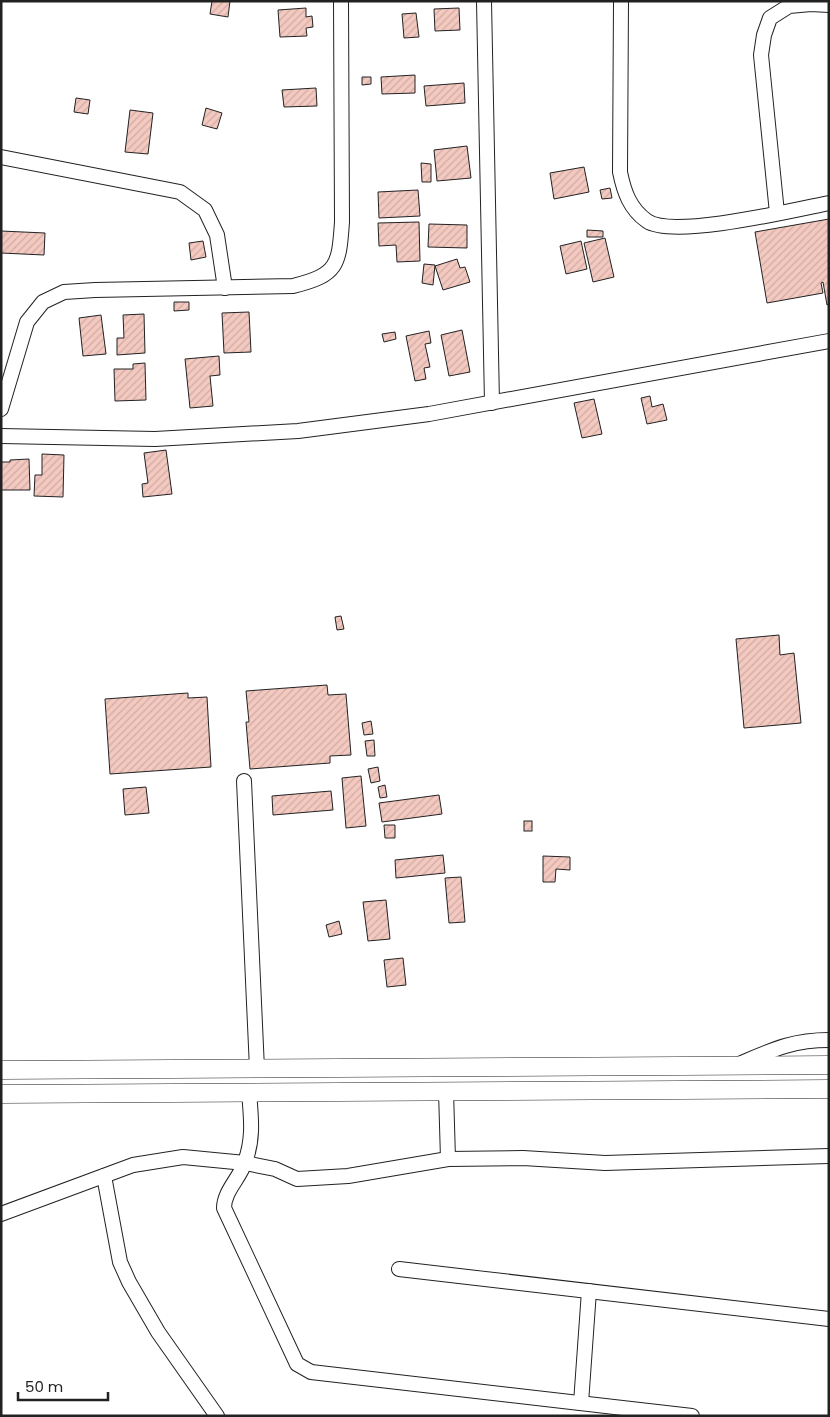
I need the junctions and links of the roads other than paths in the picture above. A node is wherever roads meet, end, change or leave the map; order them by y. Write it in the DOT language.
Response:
graph roads {
  1 [pos="341,1"];
  2 [pos="484,1"];
  3 [pos="621,1"];
  4 [pos="829,5"];
  5 [pos="1,157"];
  6 [pos="829,203"];
  7 [pos="777,213"];
  8 [pos="225,288"];
  9 [pos="829,341"];
  10 [pos="492,403"];
  11 [pos="1,409"];
  12 [pos="1,436"];
  13 [pos="244,781"];
  14 [pos="829,1040"];
  15 [pos="829,1065"];
  16 [pos="734,1066"];
  17 [pos="257,1069"];
  18 [pos="1,1070"];
  19 [pos="829,1088"];
  20 [pos="446,1091"];
  21 [pos="249,1092"];
  22 [pos="1,1094"];
  23 [pos="829,1156"];
  24 [pos="448,1159"];
  25 [pos="245,1163"];
  26 [pos="104,1176"];
  27 [pos="1,1214"];
  28 [pos="399,1269"];
  29 [pos="590,1291"];
  30 [pos="829,1319"];
  31 [pos="581,1403"];
  32 [pos="217,1416"];
  33 [pos="692,1416"];
  1 -- 8 [label="street"];
  2 -- 10 [label="street"];
  3 -- 7 [label="street"];
  4 -- 7 [label="street"];
  5 -- 8 [label="street"];
  6 -- 7 [label="street"];
  8 -- 11 [label="street"];
  9 -- 10 [label="street"];
  10 -- 12 [label="street"];
  13 -- 17 [label="street"];
  14 -- 16 [label="street"];
  15 -- 16 [label="main road"];
  16 -- 17 [label="main road"];
  17 -- 18 [label="main road"];
  19 -- 20 [label="main road"];
  20 -- 21 [label="main road"];
  20 -- 24 [label="street"];
  21 -- 22 [label="main road"];
  21 -- 25 [label="street"];
  23 -- 24 [label="street"];
  24 -- 25 [label="street"];
  25 -- 26 [label="street"];
  25 -- 31 [label="street"];
  26 -- 27 [label="street"];
  26 -- 32 [label="street"];
  28 -- 29 [label="street"];
  29 -- 30 [label="street"];
  29 -- 31 [label="street"];
  31 -- 33 [label="street"];
}
